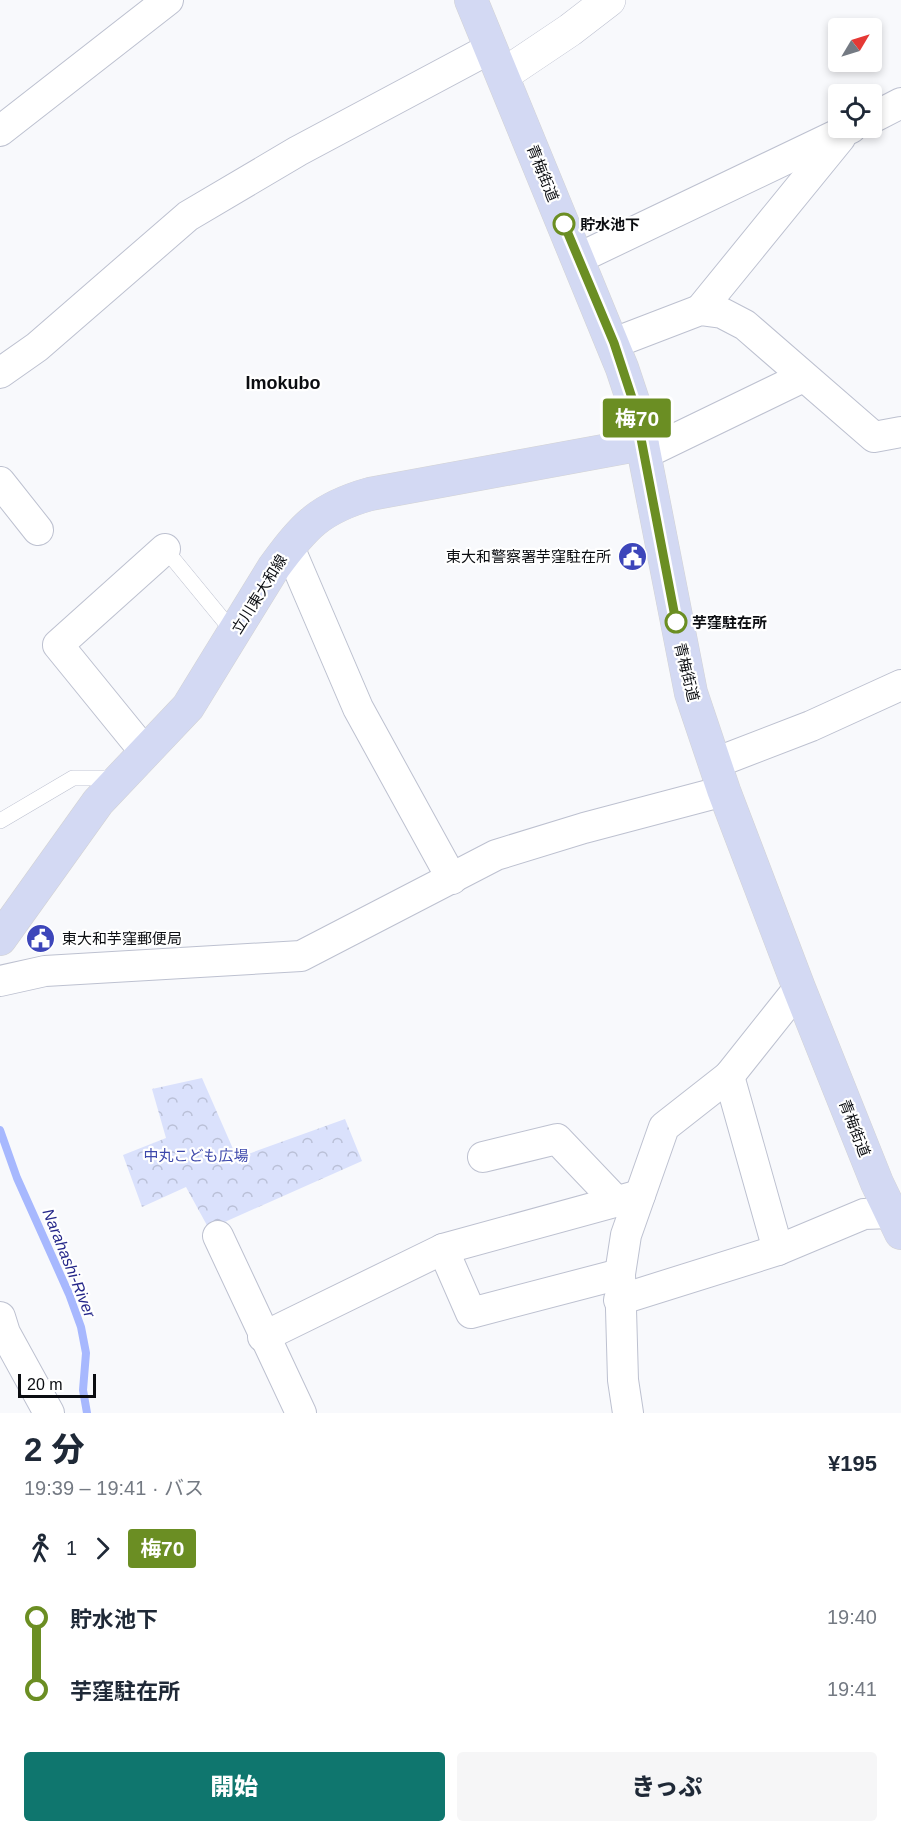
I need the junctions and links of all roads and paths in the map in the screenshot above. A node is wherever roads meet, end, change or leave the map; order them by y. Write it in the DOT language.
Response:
graph roads {
  1 [pos="168,0"];
  2 [pos="471,0"];
  3 [pos="609,0"];
  4 [pos="497,61"];
  5 [pos="901,103"];
  6 [pos="882,112"];
  7 [pos="0,131"];
  8 [pos="829,138"];
  9 [pos="845,138"];
  10 [pos="579,258"];
  11 [pos="700,310"];
  12 [pos="614,343"];
  13 [pos="0,373"];
  14 [pos="803,376"];
  15 [pos="901,432"];
  16 [pos="643,449"];
  17 [pos="0,482"];
  18 [pos="38,530"];
  19 [pos="289,547"];
  20 [pos="165,549"];
  21 [pos="234,633"];
  22 [pos="901,685"];
  23 [pos="145,752"];
  24 [pos="719,777"];
  25 [pos="119,778"];
  26 [pos="0,820"];
  27 [pos="452,879"];
  28 [pos="0,939"];
  29 [pos="0,981"];
  30 [pos="799,988"];
  31 [pos="729,1076"];
  32 [pos="483,1157"];
  33 [pos="629,1198"];
  34 [pos="898,1219"];
  35 [pos="218,1236"];
  36 [pos="443,1249"];
  37 [pos="778,1250"];
  38 [pos="620,1287"];
  39 [pos="0,1317"];
  40 [pos="263,1337"];
  41 [pos="49,1413"];
  42 [pos="301,1413"];
  43 [pos="628,1413"];
  1 -- 7 [label="street"];
  2 -- 4 [label="main road, 青梅街道"];
  3 -- 4 [label="street"];
  4 -- 10 [label="main road, 青梅街道"];
  4 -- 13 [label="street"];
  5 -- 6 [label="street"];
  8 -- 10 [label="street"];
  9 -- 11 [label="street"];
  10 -- 12 [label="main road, 青梅街道"];
  11 -- 12 [label="street"];
  11 -- 14 [label="street"];
  12 -- 16 [label="main road, 青梅街道"];
  14 -- 15 [label="street"];
  14 -- 16 [label="street"];
  16 -- 19 [label="main road, 立川東大和線"];
  16 -- 24 [label="main road, 青梅街道"];
  17 -- 18 [label="street"];
  19 -- 21 [label="main road, 立川東大和線"];
  19 -- 27 [label="street"];
  20 -- 21 [label="lane"];
  20 -- 23 [label="street"];
  21 -- 23 [label="main road, 立川東大和線"];
  22 -- 24 [label="street"];
  23 -- 25 [label="main road, 立川東大和線"];
  24 -- 27 [label="street"];
  24 -- 30 [label="main road, 青梅街道"];
  25 -- 26 [label="lane"];
  25 -- 28 [label="main road, 立川東大和線"];
  27 -- 29 [label="street"];
  30 -- 31 [label="street"];
  30 -- 34 [label="main road, 青梅街道"];
  31 -- 33 [label="street"];
  31 -- 37 [label="street"];
  32 -- 33 [label="street"];
  33 -- 36 [label="street"];
  33 -- 38 [label="street"];
  34 -- 37 [label="street"];
  35 -- 40 [label="street"];
  36 -- 38 [label="street"];
  36 -- 40 [label="street"];
  37 -- 38 [label="street"];
  38 -- 43 [label="street"];
  39 -- 41 [label="street"];
  40 -- 42 [label="street"];
}
